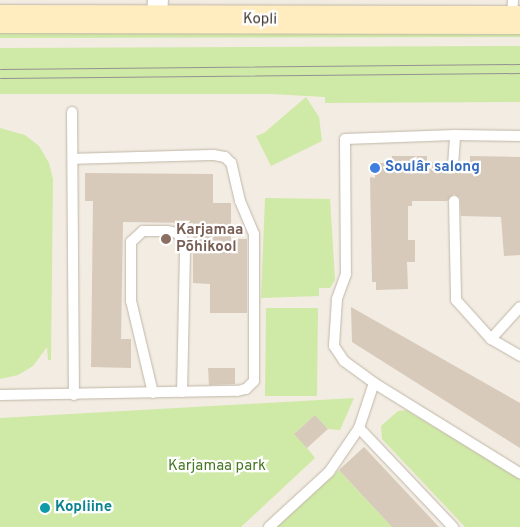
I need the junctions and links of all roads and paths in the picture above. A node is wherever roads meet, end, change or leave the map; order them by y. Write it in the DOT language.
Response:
graph roads {
  1 [pos="158,9"];
  2 [pos="515,14"];
  3 [pos="0,20"];
  4 [pos="72,112"];
  5 [pos="455,135"];
  6 [pos="520,136"];
  7 [pos="73,159"];
  8 [pos="453,166"];
  9 [pos="454,201"];
  10 [pos="520,307"];
  11 [pos="491,339"];
  12 [pos="520,356"];
  13 [pos="374,383"];
  14 [pos="182,392"];
  15 [pos="153,393"];
  16 [pos="0,395"];
  17 [pos="74,395"];
  18 [pos="359,428"];
  19 [pos="520,473"];
  20 [pos="269,527"];
  21 [pos="453,527"];
  1 -- 2 [label="street, Kopli"];
  1 -- 3 [label="street, Kopli"];
  4 -- 7 [label="lane"];
  5 -- 6 [label="lane"];
  5 -- 8 [label="lane"];
  5 -- 13 [label="lane"];
  7 -- 14 [label="lane"];
  7 -- 17 [label="lane"];
  9 -- 11 [label="lane"];
  10 -- 11 [label="lane"];
  11 -- 12 [label="lane"];
  13 -- 18 [label="lane"];
  13 -- 19 [label="lane"];
  14 -- 15 [label="lane"];
  14 -- 15 [label="lane"];
  15 -- 17 [label="lane"];
  16 -- 17 [label="lane"];
  18 -- 20 [label="lane"];
  18 -- 21 [label="lane"];
}
